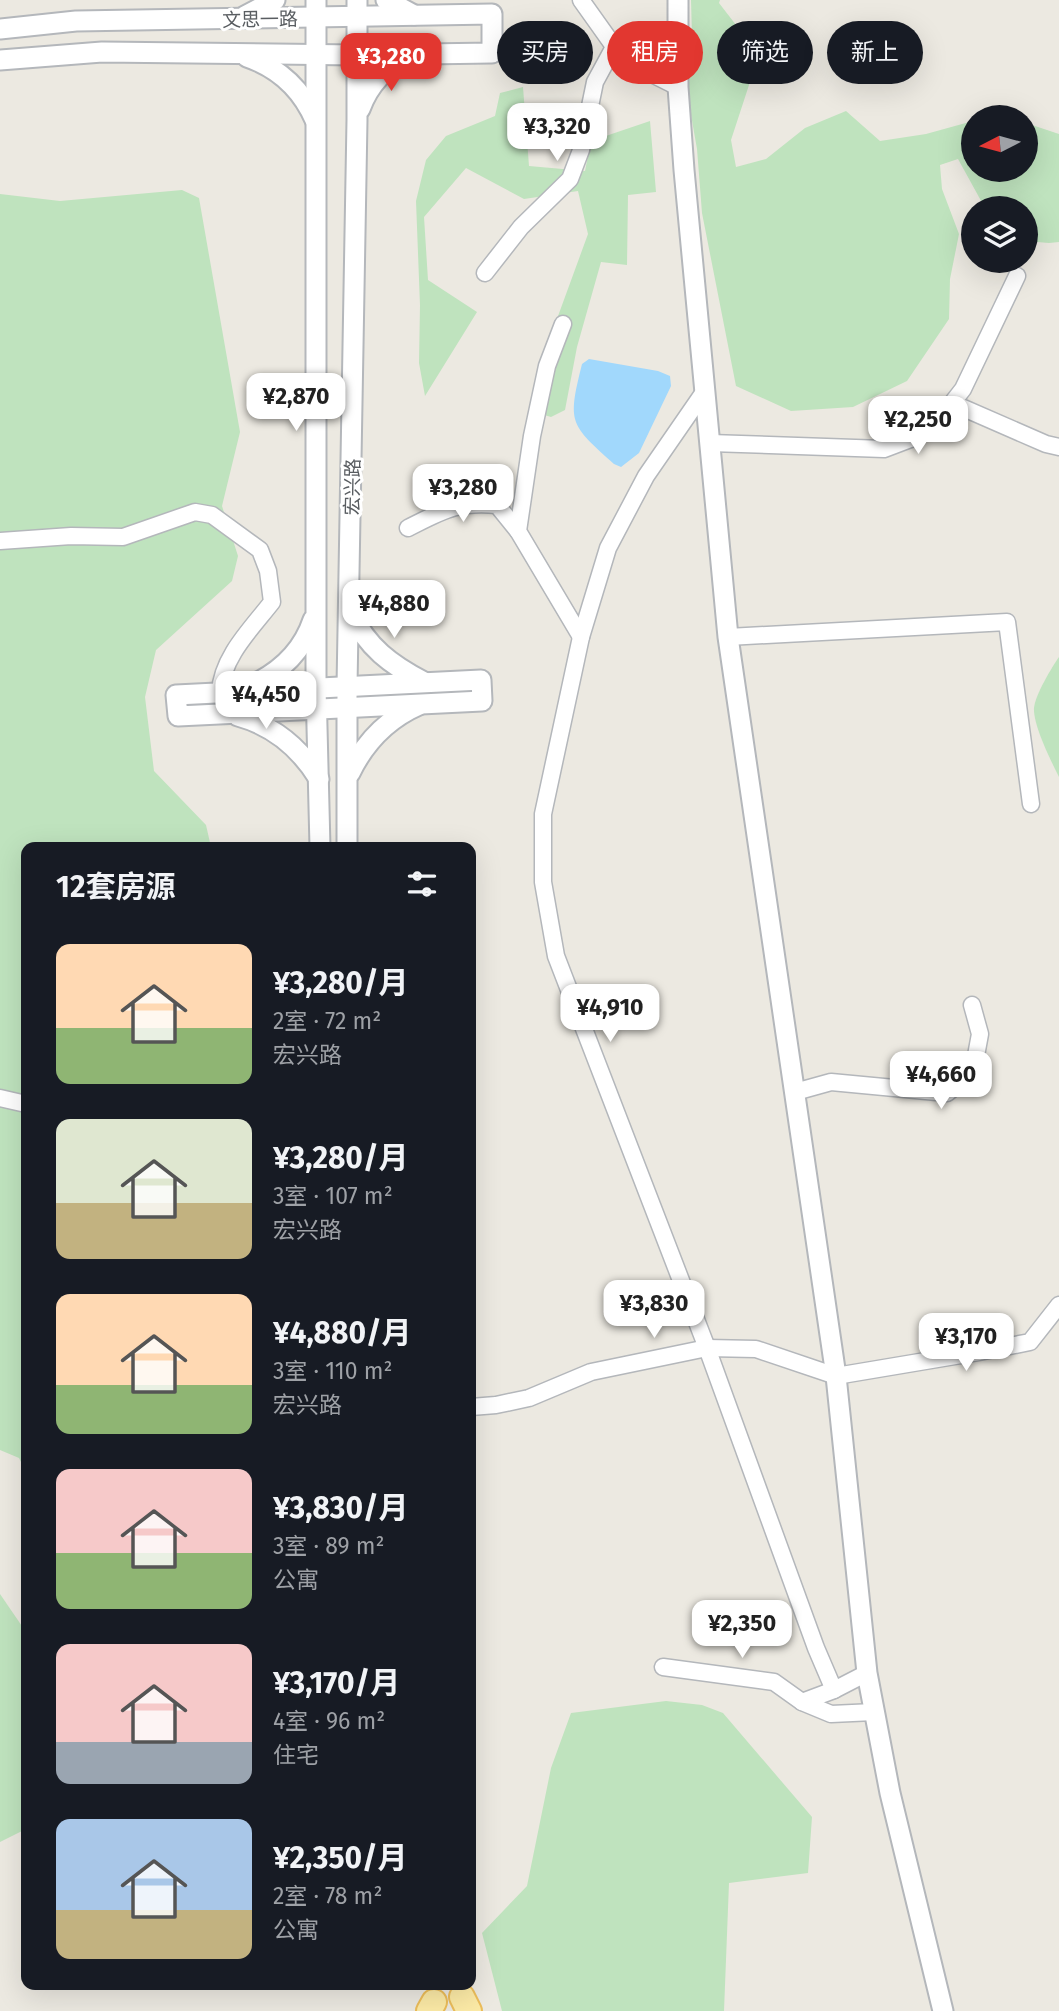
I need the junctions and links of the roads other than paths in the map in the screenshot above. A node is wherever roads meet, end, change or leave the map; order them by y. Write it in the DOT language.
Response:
graph roads {
  1 [pos="275,0"];
  2 [pos="386,0"];
  3 [pos="581,0"];
  4 [pos="678,0"];
  5 [pos="316,9"];
  6 [pos="357,9"];
  7 [pos="415,16"];
  8 [pos="235,19"];
  9 [pos="0,29"];
  10 [pos="607,37"];
  11 [pos="236,54"];
  12 [pos="412,54"];
  13 [pos="317,55"];
  14 [pos="357,55"];
  15 [pos="0,60"];
  16 [pos="607,60"];
  17 [pos="672,84"];
  18 [pos="678,87"];
  19 [pos="357,120"];
  20 [pos="316,123"];
  21 [pos="485,273"];
  22 [pos="1017,276"];
  23 [pos="563,324"];
  24 [pos="705,392"];
  25 [pos="952,403"];
  26 [pos="709,443"];
  27 [pos="1059,447"];
  28 [pos="408,528"];
  29 [pos="518,531"];
  30 [pos="0,541"];
  31 [pos="317,609"];
  32 [pos="350,610"];
  33 [pos="581,637"];
  34 [pos="728,637"];
  35 [pos="347,686"];
  36 [pos="316,687"];
  37 [pos="225,692"];
  38 [pos="425,693"];
  39 [pos="349,707"];
  40 [pos="318,708"];
  41 [pos="226,713"];
  42 [pos="348,777"];
  43 [pos="319,779"];
  44 [pos="1031,804"];
  45 [pos="320,842"];
  46 [pos="347,842"];
  47 [pos="972,1005"];
  48 [pos="795,1093"];
  49 [pos="0,1098"];
  50 [pos="21,1103"];
  51 [pos="1059,1305"];
  52 [pos="707,1348"];
  53 [pos="836,1376"];
  54 [pos="476,1407"];
  55 [pos="663,1667"];
  56 [pos="867,1673"];
  57 [pos="834,1690"];
  58 [pos="802,1702"];
  59 [pos="874,1712"];
  60 [pos="943,2011"];
  1 -- 8 [label="street"];
  2 -- 7 [label="street"];
  3 -- 10 [label="street"];
  4 -- 18 [label="street"];
  5 -- 6 [label="street, 文思一路"];
  5 -- 8 [label="street, 文思一路"];
  5 -- 13 [label="street, 宏兴路"];
  6 -- 7 [label="street, 文思一路"];
  6 -- 14 [label="street, 宏兴路"];
  7 -- 12 [label="street, 文思一路"];
  8 -- 9 [label="street, 文思一路"];
  11 -- 13 [label="street, 文思一路"];
  11 -- 15 [label="street, 文思一路"];
  11 -- 20 [label="street"];
  12 -- 14 [label="street, 文思一路"];
  12 -- 19 [label="street"];
  13 -- 14 [label="street, 文思一路"];
  13 -- 20 [label="street, 宏兴路"];
  14 -- 19 [label="street, 宏兴路"];
  16 -- 21 [label="street"];
  17 -- 18 [label="street"];
  18 -- 24 [label="street"];
  19 -- 32 [label="street, 宏兴路"];
  20 -- 31 [label="street, 宏兴路"];
  22 -- 25 [label="street"];
  23 -- 29 [label="street"];
  24 -- 26 [label="street"];
  24 -- 33 [label="street"];
  25 -- 26 [label="street"];
  25 -- 27 [label="street"];
  26 -- 34 [label="street"];
  28 -- 29 [label="street"];
  29 -- 33 [label="street"];
  30 -- 37 [label="street"];
  31 -- 36 [label="street, 宏兴路"];
  31 -- 37 [label="street"];
  32 -- 35 [label="street, 宏兴路"];
  32 -- 38 [label="street"];
  33 -- 52 [label="street"];
  34 -- 44 [label="street"];
  34 -- 48 [label="street"];
  35 -- 36 [label="street"];
  35 -- 38 [label="street"];
  35 -- 39 [label="street, 宏兴路"];
  36 -- 37 [label="street"];
  36 -- 40 [label="street, 宏兴路"];
  37 -- 41 [label="street"];
  38 -- 39 [label="street"];
  38 -- 42 [label="street"];
  39 -- 40 [label="street"];
  39 -- 42 [label="street, 宏兴路"];
  40 -- 41 [label="street"];
  40 -- 43 [label="street, 宏兴路"];
  41 -- 43 [label="street"];
  42 -- 46 [label="street, 宏兴路"];
  43 -- 45 [label="street, 宏兴路"];
  47 -- 48 [label="street"];
  48 -- 53 [label="street"];
  49 -- 50 [label="street"];
  51 -- 53 [label="street"];
  52 -- 53 [label="street"];
  52 -- 54 [label="street"];
  52 -- 57 [label="street"];
  53 -- 56 [label="street"];
  55 -- 58 [label="street"];
  56 -- 57 [label="street"];
  56 -- 59 [label="street"];
  57 -- 58 [label="street"];
  58 -- 59 [label="street"];
  59 -- 60 [label="street"];
}
